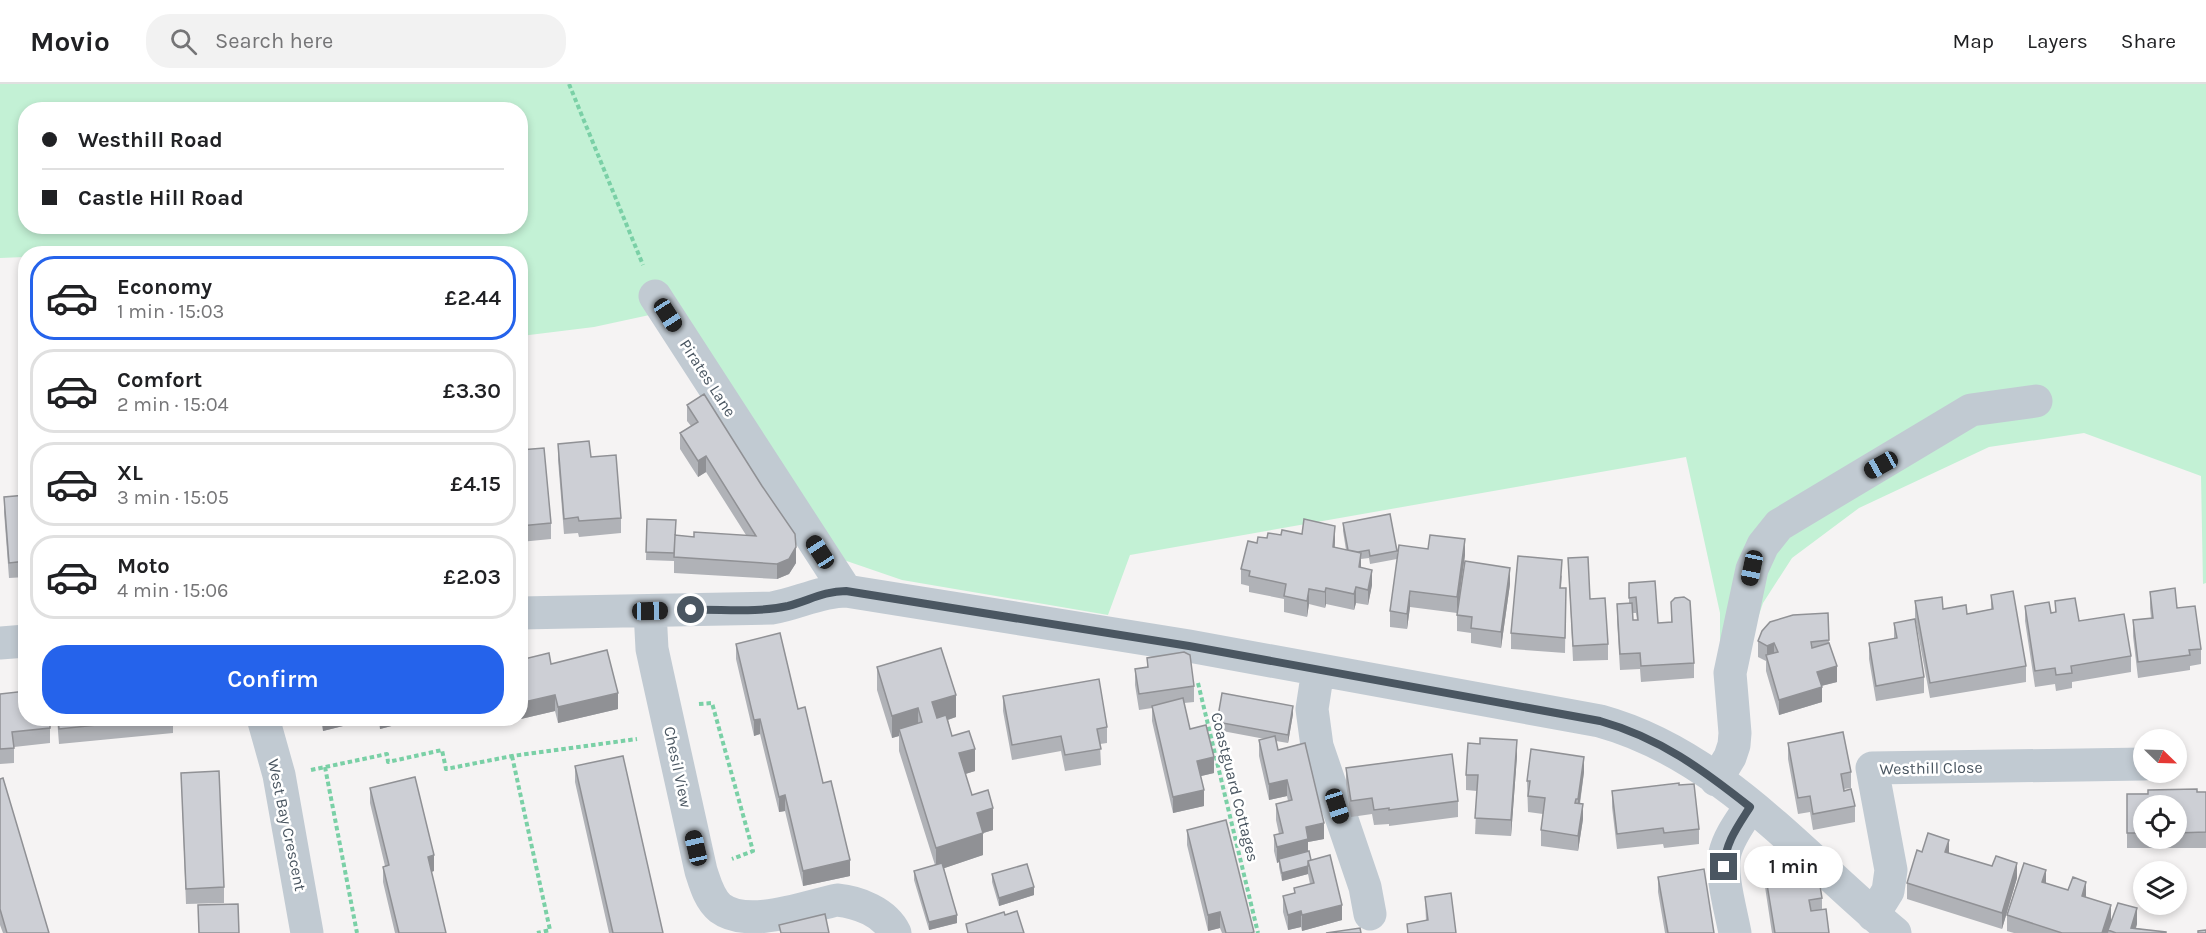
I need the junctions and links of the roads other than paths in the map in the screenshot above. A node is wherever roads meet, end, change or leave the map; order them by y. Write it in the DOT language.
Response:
graph roads {
  1 [pos="655,296"];
  2 [pos="2036,401"];
  3 [pos="846,591"];
  4 [pos="650,611"];
  5 [pos="528,613"];
  6 [pos="18,642"];
  7 [pos="0,644"];
  8 [pos="1318,670"];
  9 [pos="265,726"];
  10 [pos="2133,765"];
  11 [pos="1716,780"];
  12 [pos="1750,807"];
  13 [pos="1370,914"];
  14 [pos="1884,924"];
  15 [pos="307,933"];
  16 [pos="896,933"];
  17 [pos="1736,933"];
  1 -- 3 [label="street, Pirates Lane"];
  2 -- 11 [label="street"];
  3 -- 4 [label="street"];
  3 -- 8 [label="street"];
  4 -- 5 [label="street"];
  4 -- 16 [label="street, Chesil View"];
  6 -- 7 [label="street"];
  8 -- 11 [label="street"];
  8 -- 13 [label="street"];
  9 -- 15 [label="street, West Bay Crescent"];
  10 -- 14 [label="street, Westhill Close"];
  11 -- 12 [label="street"];
  12 -- 14 [label="street"];
  12 -- 17 [label="street"];
}
